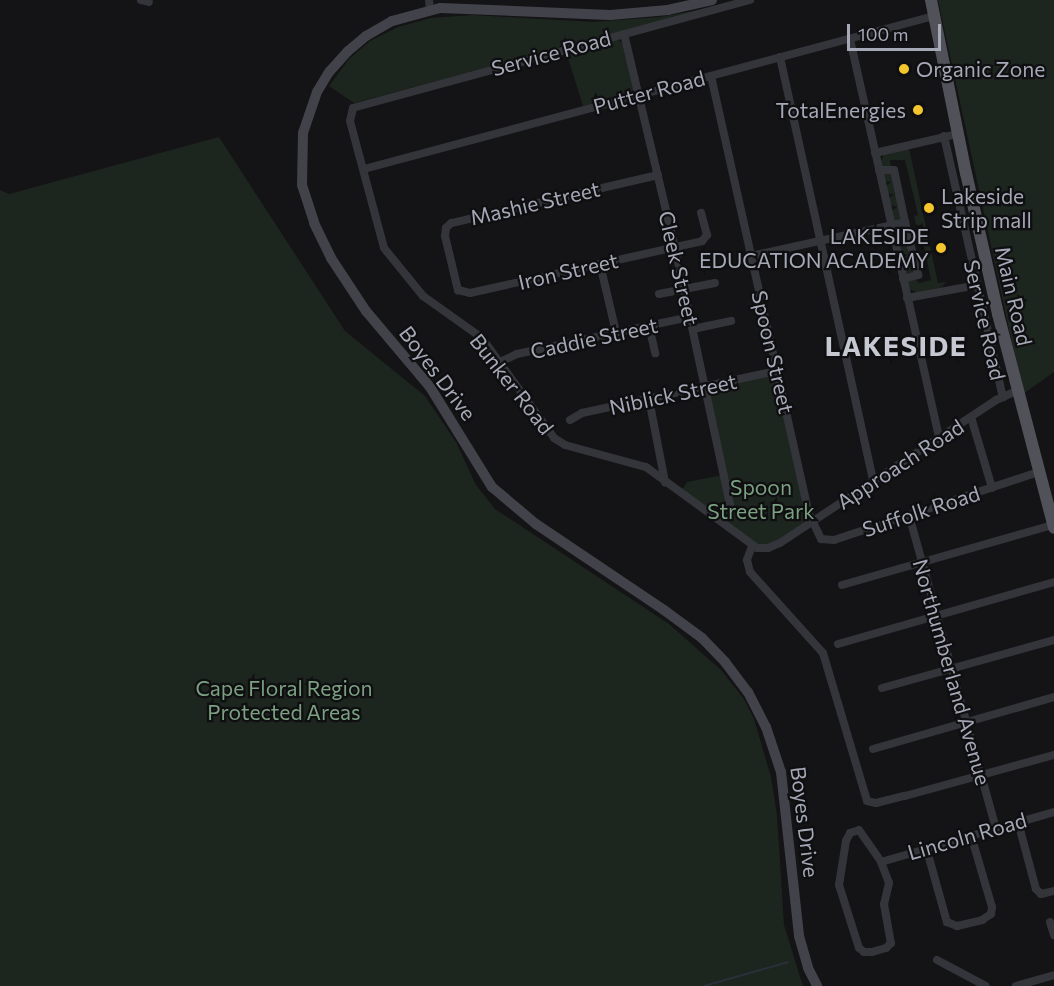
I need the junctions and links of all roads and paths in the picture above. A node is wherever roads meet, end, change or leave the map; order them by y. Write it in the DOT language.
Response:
graph roads {
  1 [pos="712,0"];
  2 [pos="750,0"];
  3 [pos="931,0"];
  4 [pos="434,4"];
  5 [pos="934,16"];
  6 [pos="624,34"];
  7 [pos="850,39"];
  8 [pos="780,57"];
  9 [pos="711,76"];
  10 [pos="640,95"];
  11 [pos="353,108"];
  12 [pos="957,134"];
  13 [pos="944,136"];
  14 [pos="875,153"];
  15 [pos="364,169"];
  16 [pos="879,170"];
  17 [pos="658,175"];
  18 [pos="701,213"];
  19 [pos="903,223"];
  20 [pos="891,225"];
  21 [pos="821,241"];
  22 [pos="675,248"];
  23 [pos="751,256"];
  24 [pos="600,264"];
  25 [pos="903,279"];
  26 [pos="715,283"];
  27 [pos="977,285"];
  28 [pos="684,289"];
  29 [pos="462,293"];
  30 [pos="659,294"];
  31 [pos="907,298"];
  32 [pos="690,317"];
  33 [pos="730,321"];
  34 [pos="649,326"];
  35 [pos="693,329"];
  36 [pos="616,332"];
  37 [pos="1004,340"];
  38 [pos="990,344"];
  39 [pos="655,353"];
  40 [pos="500,362"];
  41 [pos="777,371"];
  42 [pos="705,387"];
  43 [pos="1016,391"];
  44 [pos="1003,397"];
  45 [pos="649,399"];
  46 [pos="971,417"];
  47 [pos="570,420"];
  48 [pos="939,438"];
  49 [pos="1039,472"];
  50 [pos="665,482"];
  51 [pos="873,482"];
  52 [pos="992,488"];
  53 [pos="730,504"];
  54 [pos="909,515"];
  55 [pos="813,521"];
  56 [pos="1054,526"];
  57 [pos="752,546"];
  58 [pos="921,562"];
  59 [pos="1054,582"];
  60 [pos="842,585"];
  61 [pos="936,615"];
  62 [pos="1054,640"];
  63 [pos="838,644"];
  64 [pos="951,668"];
  65 [pos="882,688"];
  66 [pos="1054,698"];
  67 [pos="966,722"];
  68 [pos="873,749"];
  69 [pos="1054,755"];
  70 [pos="981,776"];
  71 [pos="1054,812"];
  72 [pos="1018,822"];
  73 [pos="996,828"];
  74 [pos="971,835"];
  75 [pos="926,847"];
  76 [pos="881,862"];
  77 [pos="1054,891"];
  78 [pos="1050,922"];
  79 [pos="1054,935"];
  80 [pos="937,960"];
  81 [pos="1054,975"];
  82 [pos="1021,985"];
  83 [pos="817,986"];
  84 [pos="987,986"];
  1 -- 4 [label="main road, Boyes Drive"];
  2 -- 6 [label="street, Service Road"];
  3 -- 5 [label="main road, Main Road"];
  4 -- 83 [label="main road, Boyes Drive"];
  5 -- 7 [label="street, Putter Road"];
  5 -- 12 [label="main road, Main Road"];
  6 -- 10 [label="street, Cleek Street"];
  6 -- 11 [label="street, Service Road"];
  7 -- 8 [label="street, Putter Road"];
  7 -- 14 [label="street"];
  8 -- 9 [label="street, Putter Road"];
  8 -- 21 [label="street"];
  9 -- 10 [label="street, Putter Road"];
  9 -- 23 [label="street, Spoon Street"];
  10 -- 15 [label="street, Putter Road"];
  10 -- 17 [label="street, Cleek Street"];
  11 -- 15 [label="street, Bunker Road"];
  12 -- 13 [label="street"];
  12 -- 37 [label="main road, Main Road"];
  13 -- 14 [label="street"];
  13 -- 27 [label="street, Service Road"];
  14 -- 16 [label="street"];
  15 -- 40 [label="street, Bunker Road"];
  16 -- 19 [label="street"];
  16 -- 20 [label="street"];
  17 -- 22 [label="street, Cleek Street"];
  17 -- 29 [label="street, Mashie Street"];
  18 -- 22 [label="street, Iron Street"];
  19 -- 20 [label="street"];
  19 -- 25 [label="street"];
  20 -- 21 [label="street"];
  20 -- 25 [label="street"];
  21 -- 23 [label="street"];
  21 -- 51 [label="street"];
  22 -- 24 [label="street, Iron Street"];
  22 -- 28 [label="street, Cleek Street"];
  23 -- 41 [label="street, Spoon Street"];
  24 -- 29 [label="street, Iron Street"];
  24 -- 36 [label="street"];
  25 -- 31 [label="street"];
  26 -- 28 [label="street"];
  27 -- 31 [label="street"];
  27 -- 38 [label="street, Service Road"];
  28 -- 30 [label="street"];
  28 -- 32 [label="street, Cleek Street"];
  31 -- 48 [label="street"];
  32 -- 34 [label="street, Caddie Street"];
  32 -- 35 [label="street, Cleek Street"];
  33 -- 35 [label="street"];
  34 -- 36 [label="street, Caddie Street"];
  34 -- 39 [label="street"];
  35 -- 42 [label="street, Cleek Street"];
  36 -- 40 [label="street, Caddie Street"];
  37 -- 38 [label="street"];
  37 -- 43 [label="main road, Main Road"];
  38 -- 44 [label="street, Service Road"];
  40 -- 50 [label="street, Bunker Road"];
  41 -- 42 [label="street, Niblick Street"];
  41 -- 55 [label="street, Spoon Street"];
  42 -- 45 [label="street, Niblick Street"];
  42 -- 53 [label="street, Cleek Street"];
  43 -- 44 [label="street, Approach Road"];
  43 -- 49 [label="main road, Main Road"];
  44 -- 46 [label="street, Approach Road"];
  45 -- 47 [label="street, Niblick Street"];
  45 -- 50 [label="street"];
  46 -- 48 [label="street, Approach Road"];
  46 -- 52 [label="street"];
  48 -- 51 [label="street, Approach Road"];
  49 -- 52 [label="street, Suffolk Road"];
  49 -- 56 [label="main road, Main Road"];
  50 -- 57 [label="street, Bunker Road"];
  51 -- 55 [label="street, Approach Road"];
  52 -- 54 [label="street, Suffolk Road"];
  54 -- 55 [label="street, Suffolk Road"];
  54 -- 58 [label="street, Northumberland Avenue"];
  55 -- 57 [label="street, Approach Road"];
  56 -- 58 [label="street"];
  57 -- 70 [label="street"];
  58 -- 60 [label="street"];
  58 -- 61 [label="street, Northumberland Avenue"];
  59 -- 61 [label="street"];
  61 -- 63 [label="street"];
  61 -- 64 [label="street, Northumberland Avenue"];
  62 -- 64 [label="street"];
  64 -- 65 [label="street"];
  64 -- 67 [label="street, Northumberland Avenue"];
  66 -- 67 [label="street"];
  67 -- 68 [label="street"];
  67 -- 70 [label="street, Northumberland Avenue"];
  69 -- 70 [label="street"];
  70 -- 73 [label="street, Northumberland Avenue"];
  71 -- 72 [label="street, Lincoln Road"];
  72 -- 73 [label="street, Lincoln Road"];
  72 -- 77 [label="street"];
  73 -- 74 [label="street, Lincoln Road"];
  74 -- 75 [label="street, Lincoln Road"];
  74 -- 75 [label="street"];
  75 -- 76 [label="street, Lincoln Road"];
  76 -- 76 [label="street"];
  78 -- 79 [label="street"];
  80 -- 84 [label="street"];
  81 -- 82 [label="street"];
}
